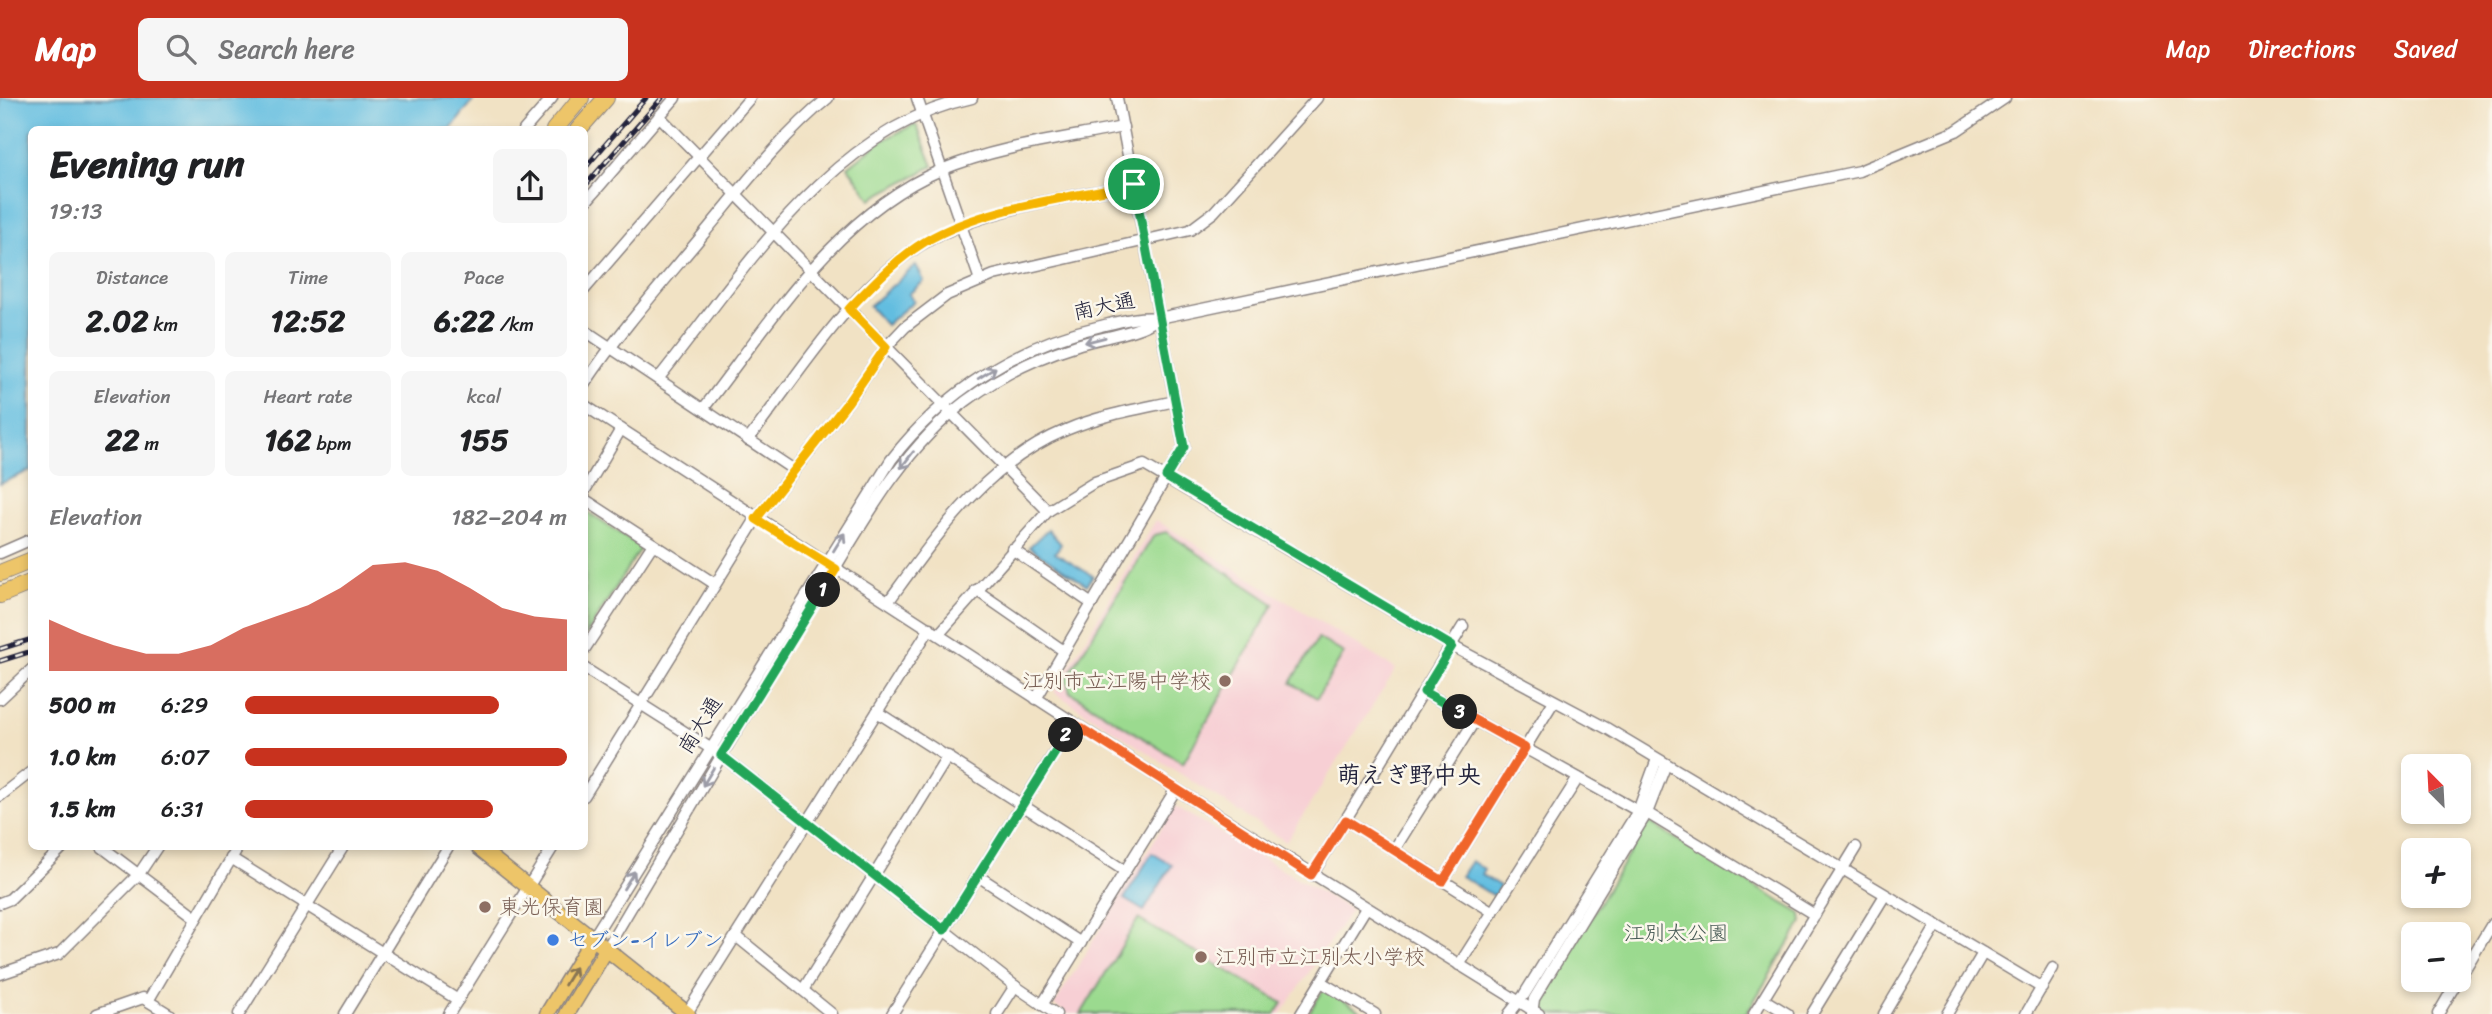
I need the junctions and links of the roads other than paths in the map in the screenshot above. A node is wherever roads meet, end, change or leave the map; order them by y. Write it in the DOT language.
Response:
graph roads {
  1 [pos="552,98"];
  2 [pos="581,98"];
  3 [pos="606,98"];
  4 [pos="675,98"];
  5 [pos="750,98"];
  6 [pos="828,98"];
  7 [pos="917,98"];
  8 [pos="972,98"];
  9 [pos="1117,98"];
  10 [pos="1317,98"];
  11 [pos="2004,98"];
  12 [pos="922,114"];
  13 [pos="659,116"];
  14 [pos="528,126"];
  15 [pos="557,126"];
  16 [pos="582,126"];
  17 [pos="1123,127"];
  18 [pos="699,156"];
  19 [pos="942,170"];
  20 [pos="1134,184"];
  21 [pos="737,194"];
  22 [pos="588,199"];
  23 [pos="961,226"];
  24 [pos="775,233"];
  25 [pos="1145,242"];
  26 [pos="812,270"];
  27 [pos="980,280"];
  28 [pos="588,285"];
  29 [pos="849,309"];
  30 [pos="1159,318"];
  31 [pos="588,333"];
  32 [pos="609,346"];
  33 [pos="886,347"];
  34 [pos="588,379"];
  35 [pos="658,379"];
  36 [pos="1175,401"];
  37 [pos="943,405"];
  38 [pos="588,408"];
  39 [pos="703,409"];
  40 [pos="951,414"];
  41 [pos="621,429"];
  42 [pos="748,440"];
  43 [pos="1004,466"];
  44 [pos="794,470"];
  45 [pos="1166,477"];
  46 [pos="588,485"];
  47 [pos="588,502"];
  48 [pos="1048,511"];
  49 [pos="756,519"];
  50 [pos="28,541"];
  51 [pos="653,544"];
  52 [pos="1012,549"];
  53 [pos="0,553"];
  54 [pos="28,562"];
  55 [pos="831,566"];
  56 [pos="0,573"];
  57 [pos="28,584"];
  58 [pos="715,584"];
  59 [pos="976,590"];
  60 [pos="0,595"];
  61 [pos="888,602"];
  62 [pos="1092,604"];
  63 [pos="1463,626"];
  64 [pos="934,631"];
  65 [pos="588,644"];
  66 [pos="1452,646"];
  67 [pos="1064,651"];
  68 [pos="588,670"];
  69 [pos="28,674"];
  70 [pos="1424,692"];
  71 [pos="0,699"];
  72 [pos="1036,699"];
  73 [pos="1554,701"];
  74 [pos="641,705"];
  75 [pos="877,712"];
  76 [pos="1475,720"];
  77 [pos="1073,723"];
  78 [pos="710,748"];
  79 [pos="1525,748"];
  80 [pos="721,755"];
  81 [pos="948,756"];
  82 [pos="1662,762"];
  83 [pos="28,774"];
  84 [pos="1578,778"];
  85 [pos="21,780"];
  86 [pos="28,786"];
  87 [pos="1176,789"];
  88 [pos="588,790"];
  89 [pos="0,796"];
  90 [pos="1022,806"];
  91 [pos="1642,812"];
  92 [pos="1346,820"];
  93 [pos="808,822"];
  94 [pos="1856,847"];
  95 [pos="60,850"];
  96 [pos="106,850"];
  97 [pos="155,850"];
  98 [pos="236,850"];
  99 [pos="341,850"];
  100 [pos="446,850"];
  101 [pos="482,850"];
  102 [pos="551,850"];
  103 [pos="1394,850"];
  104 [pos="231,858"];
  105 [pos="1842,869"];
  106 [pos="1125,871"];
  107 [pos="139,874"];
  108 [pos="875,875"];
  109 [pos="1311,875"];
  110 [pos="978,876"];
  111 [pos="1443,881"];
  112 [pos="528,887"];
  113 [pos="1885,895"];
  114 [pos="0,903"];
  115 [pos="307,905"];
  116 [pos="1366,908"];
  117 [pos="1493,912"];
  118 [pos="1815,915"];
  119 [pos="196,918"];
  120 [pos="2492,924"];
  121 [pos="1937,925"];
  122 [pos="944,930"];
  123 [pos="736,936"];
  124 [pos="593,939"];
  125 [pos="1081,943"];
  126 [pos="606,950"];
  127 [pos="383,953"];
  128 [pos="1983,953"];
  129 [pos="2471,958"];
  130 [pos="1460,965"];
  131 [pos="2053,968"];
  132 [pos="0,974"];
  133 [pos="1321,982"];
  134 [pos="1014,986"];
  135 [pos="2042,988"];
  136 [pos="803,990"];
  137 [pos="2451,992"];
  138 [pos="1763,999"];
  139 [pos="458,1000"];
  140 [pos="1517,1000"];
  141 [pos="148,1001"];
  142 [pos="1042,1005"];
  143 [pos="1535,1013"];
  144 [pos="97,1014"];
  145 [pos="169,1014"];
  146 [pos="239,1014"];
  147 [pos="345,1014"];
  148 [pos="449,1014"];
  149 [pos="547,1014"];
  150 [pos="566,1014"];
  151 [pos="688,1014"];
  152 [pos="832,1014"];
  153 [pos="892,1014"];
  154 [pos="997,1014"];
  155 [pos="1056,1014"];
  156 [pos="1301,1014"];
  157 [pos="1375,1014"];
  158 [pos="1509,1014"];
  159 [pos="1754,1014"];
  160 [pos="1788,1014"];
  161 [pos="1812,1014"];
  162 [pos="1884,1014"];
  163 [pos="1947,1014"];
  164 [pos="2026,1014"];
  165 [pos="2438,1014"];
  1 -- 14 [label="street"];
  2 -- 15 [label="highway"];
  3 -- 16 [label="highway"];
  4 -- 13 [label="street"];
  5 -- 18 [label="street"];
  6 -- 21 [label="street"];
  7 -- 12 [label="street"];
  8 -- 12 [label="street"];
  9 -- 17 [label="street"];
  10 -- 25 [label="street"];
  11 -- 30 [label="street"];
  12 -- 19 [label="street"];
  12 -- 24 [label="street"];
  13 -- 18 [label="street"];
  13 -- 22 [label="street"];
  17 -- 19 [label="street"];
  17 -- 20 [label="street"];
  18 -- 21 [label="street"];
  18 -- 28 [label="street"];
  19 -- 23 [label="street"];
  19 -- 26 [label="street"];
  20 -- 23 [label="street"];
  20 -- 25 [label="street"];
  21 -- 24 [label="street"];
  21 -- 32 [label="street"];
  23 -- 27 [label="street"];
  23 -- 29 [label="street"];
  24 -- 26 [label="street"];
  24 -- 35 [label="street"];
  25 -- 27 [label="street"];
  25 -- 30 [label="street"];
  26 -- 29 [label="street"];
  26 -- 39 [label="street"];
  27 -- 33 [label="street"];
  29 -- 33 [label="street"];
  29 -- 42 [label="street"];
  30 -- 36 [label="street"];
  37 -- 30 [label="street, 南大通, one-way"];
  30 -- 40 [label="street, 南大通, one-way"];
  31 -- 32 [label="street"];
  32 -- 34 [label="street"];
  32 -- 35 [label="street"];
  33 -- 37 [label="street"];
  33 -- 44 [label="street"];
  35 -- 39 [label="street"];
  36 -- 43 [label="street"];
  36 -- 45 [label="street"];
  37 -- 40 [label="street"];
  55 -- 37 [label="street, 南大通, one-way"];
  38 -- 41 [label="street"];
  39 -- 42 [label="street"];
  40 -- 43 [label="street"];
  40 -- 55 [label="street, 南大通, one-way"];
  41 -- 46 [label="street"];
  41 -- 49 [label="street"];
  42 -- 44 [label="street"];
  43 -- 48 [label="street"];
  43 -- 61 [label="street"];
  44 -- 49 [label="street"];
  45 -- 48 [label="street"];
  45 -- 62 [label="street"];
  45 -- 66 [label="street"];
  47 -- 51 [label="street"];
  48 -- 52 [label="street"];
  49 -- 55 [label="street"];
  49 -- 58 [label="street"];
  50 -- 53 [label="street"];
  51 -- 58 [label="street"];
  51 -- 65 [label="street"];
  52 -- 59 [label="street"];
  52 -- 62 [label="street"];
  54 -- 56 [label="highway"];
  55 -- 61 [label="street"];
  55 -- 78 [label="street, 南大通"];
  55 -- 80 [label="street, 南大通"];
  57 -- 60 [label="highway"];
  58 -- 74 [label="street"];
  59 -- 64 [label="street"];
  59 -- 67 [label="street"];
  61 -- 64 [label="street"];
  62 -- 67 [label="street"];
  63 -- 66 [label="street"];
  64 -- 72 [label="street"];
  64 -- 75 [label="street"];
  66 -- 70 [label="street"];
  66 -- 73 [label="street"];
  67 -- 72 [label="street"];
  68 -- 74 [label="street"];
  69 -- 71 [label="street"];
  70 -- 76 [label="street"];
  70 -- 92 [label="street"];
  72 -- 77 [label="street"];
  73 -- 79 [label="street"];
  73 -- 82 [label="street"];
  74 -- 78 [label="street"];
  74 -- 88 [label="street"];
  75 -- 81 [label="street"];
  75 -- 93 [label="street"];
  76 -- 79 [label="street"];
  76 -- 103 [label="street"];
  77 -- 87 [label="street"];
  77 -- 90 [label="street"];
  78 -- 80 [label="street"];
  124 -- 78 [label="street, 南大通, one-way"];
  79 -- 84 [label="street"];
  79 -- 111 [label="street"];
  80 -- 93 [label="street"];
  80 -- 126 [label="street, 南大通, one-way"];
  81 -- 90 [label="street"];
  81 -- 108 [label="street"];
  82 -- 91 [label="street"];
  82 -- 105 [label="street"];
  83 -- 85 [label="street"];
  84 -- 91 [label="street"];
  84 -- 117 [label="street"];
  85 -- 86 [label="street"];
  85 -- 89 [label="street"];
  87 -- 106 [label="street"];
  87 -- 109 [label="street"];
  90 -- 106 [label="street"];
  90 -- 110 [label="street"];
  91 -- 118 [label="street"];
  91 -- 140 [label="street"];
  91 -- 143 [label="street"];
  92 -- 103 [label="street"];
  92 -- 109 [label="street"];
  93 -- 108 [label="street"];
  93 -- 123 [label="street"];
  94 -- 105 [label="street"];
  95 -- 114 [label="street"];
  96 -- 107 [label="street"];
  97 -- 107 [label="street"];
  98 -- 104 [label="street"];
  99 -- 115 [label="street"];
  100 -- 127 [label="street"];
  101 -- 112 [label="main road"];
  102 -- 112 [label="street"];
  103 -- 111 [label="street"];
  104 -- 115 [label="street"];
  104 -- 119 [label="street"];
  105 -- 113 [label="street"];
  105 -- 118 [label="street"];
  106 -- 125 [label="street"];
  107 -- 119 [label="street"];
  107 -- 132 [label="street"];
  108 -- 122 [label="street"];
  108 -- 136 [label="street"];
  109 -- 116 [label="street"];
  110 -- 122 [label="street"];
  110 -- 125 [label="street"];
  111 -- 117 [label="street"];
  112 -- 124 [label="main road"];
  112 -- 139 [label="street"];
  113 -- 121 [label="street"];
  113 -- 161 [label="street"];
  115 -- 127 [label="street"];
  115 -- 146 [label="street"];
  116 -- 130 [label="street"];
  116 -- 133 [label="street"];
  117 -- 130 [label="street"];
  118 -- 138 [label="street"];
  119 -- 141 [label="street"];
  120 -- 129 [label="street"];
  121 -- 128 [label="street"];
  121 -- 162 [label="street"];
  122 -- 134 [label="street"];
  122 -- 153 [label="street"];
  123 -- 136 [label="street"];
  123 -- 151 [label="street"];
  124 -- 126 [label="main road"];
  149 -- 124 [label="main road, 南大通, one-way"];
  125 -- 142 [label="street"];
  126 -- 150 [label="main road, 南大通"];
  126 -- 151 [label="main road"];
  127 -- 139 [label="street"];
  127 -- 147 [label="street"];
  128 -- 135 [label="street"];
  128 -- 163 [label="street"];
  130 -- 140 [label="street"];
  131 -- 135 [label="street"];
  133 -- 156 [label="street"];
  133 -- 157 [label="street"];
  134 -- 142 [label="street"];
  134 -- 154 [label="street"];
  135 -- 164 [label="street"];
  136 -- 152 [label="street"];
  137 -- 165 [label="street"];
  138 -- 159 [label="street"];
  138 -- 160 [label="street"];
  139 -- 148 [label="street"];
  140 -- 143 [label="street"];
  140 -- 158 [label="street"];
  141 -- 144 [label="street"];
  141 -- 145 [label="street"];
  142 -- 155 [label="street"];
}
